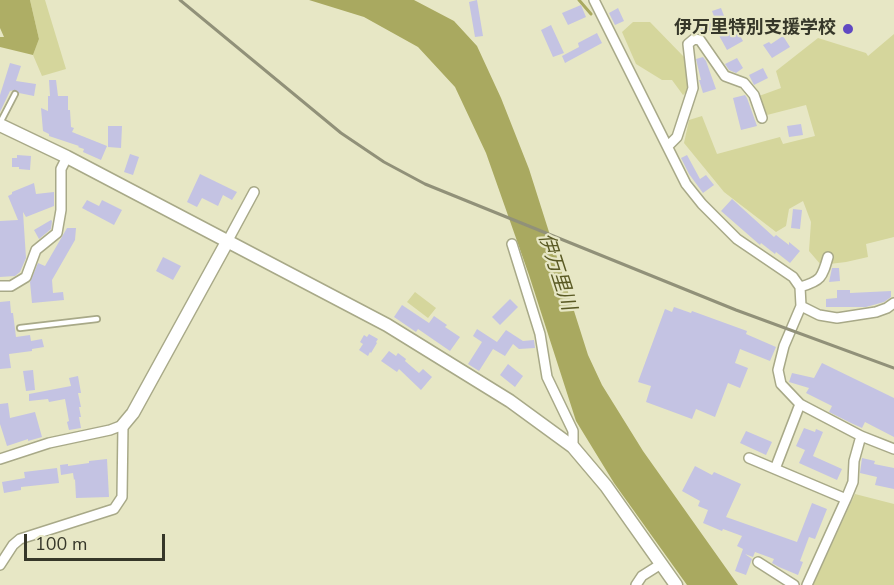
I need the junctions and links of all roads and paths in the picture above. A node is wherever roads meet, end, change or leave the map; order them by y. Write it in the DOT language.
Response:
graph roads {
  1 [pos="594,0"];
  2 [pos="15,94"];
  3 [pos="762,118"];
  4 [pos="0,124"];
  5 [pos="668,146"];
  6 [pos="67,157"];
  7 [pos="254,192"];
  8 [pos="227,242"];
  9 [pos="512,244"];
  10 [pos="828,257"];
  11 [pos="0,286"];
  12 [pos="800,287"];
  13 [pos="894,303"];
  14 [pos="801,306"];
  15 [pos="97,319"];
  16 [pos="20,328"];
  17 [pos="800,404"];
  18 [pos="123,424"];
  19 [pos="861,436"];
  20 [pos="573,447"];
  21 [pos="894,448"];
  22 [pos="749,458"];
  23 [pos="0,459"];
  24 [pos="775,469"];
  25 [pos="846,499"];
  26 [pos="758,562"];
  27 [pos="661,564"];
  28 [pos="0,565"];
  29 [pos="636,585"];
  30 [pos="676,585"];
  31 [pos="794,585"];
  32 [pos="807,585"];
  1 -- 5 [label="street"];
  2 -- 4 [label="lane"];
  3 -- 5 [label="street"];
  4 -- 6 [label="street"];
  5 -- 12 [label="street"];
  6 -- 8 [label="street"];
  6 -- 11 [label="street"];
  7 -- 8 [label="street"];
  8 -- 18 [label="street"];
  8 -- 20 [label="street"];
  9 -- 20 [label="street"];
  10 -- 12 [label="street"];
  12 -- 14 [label="street"];
  13 -- 14 [label="street"];
  14 -- 17 [label="street"];
  15 -- 16 [label="lane"];
  17 -- 19 [label="street"];
  17 -- 24 [label="street"];
  18 -- 23 [label="street"];
  18 -- 28 [label="street"];
  19 -- 21 [label="street"];
  19 -- 25 [label="street"];
  20 -- 27 [label="street"];
  22 -- 24 [label="street"];
  24 -- 25 [label="street"];
  25 -- 32 [label="street"];
  26 -- 31 [label="street"];
  27 -- 29 [label="street"];
  27 -- 30 [label="street"];
}
